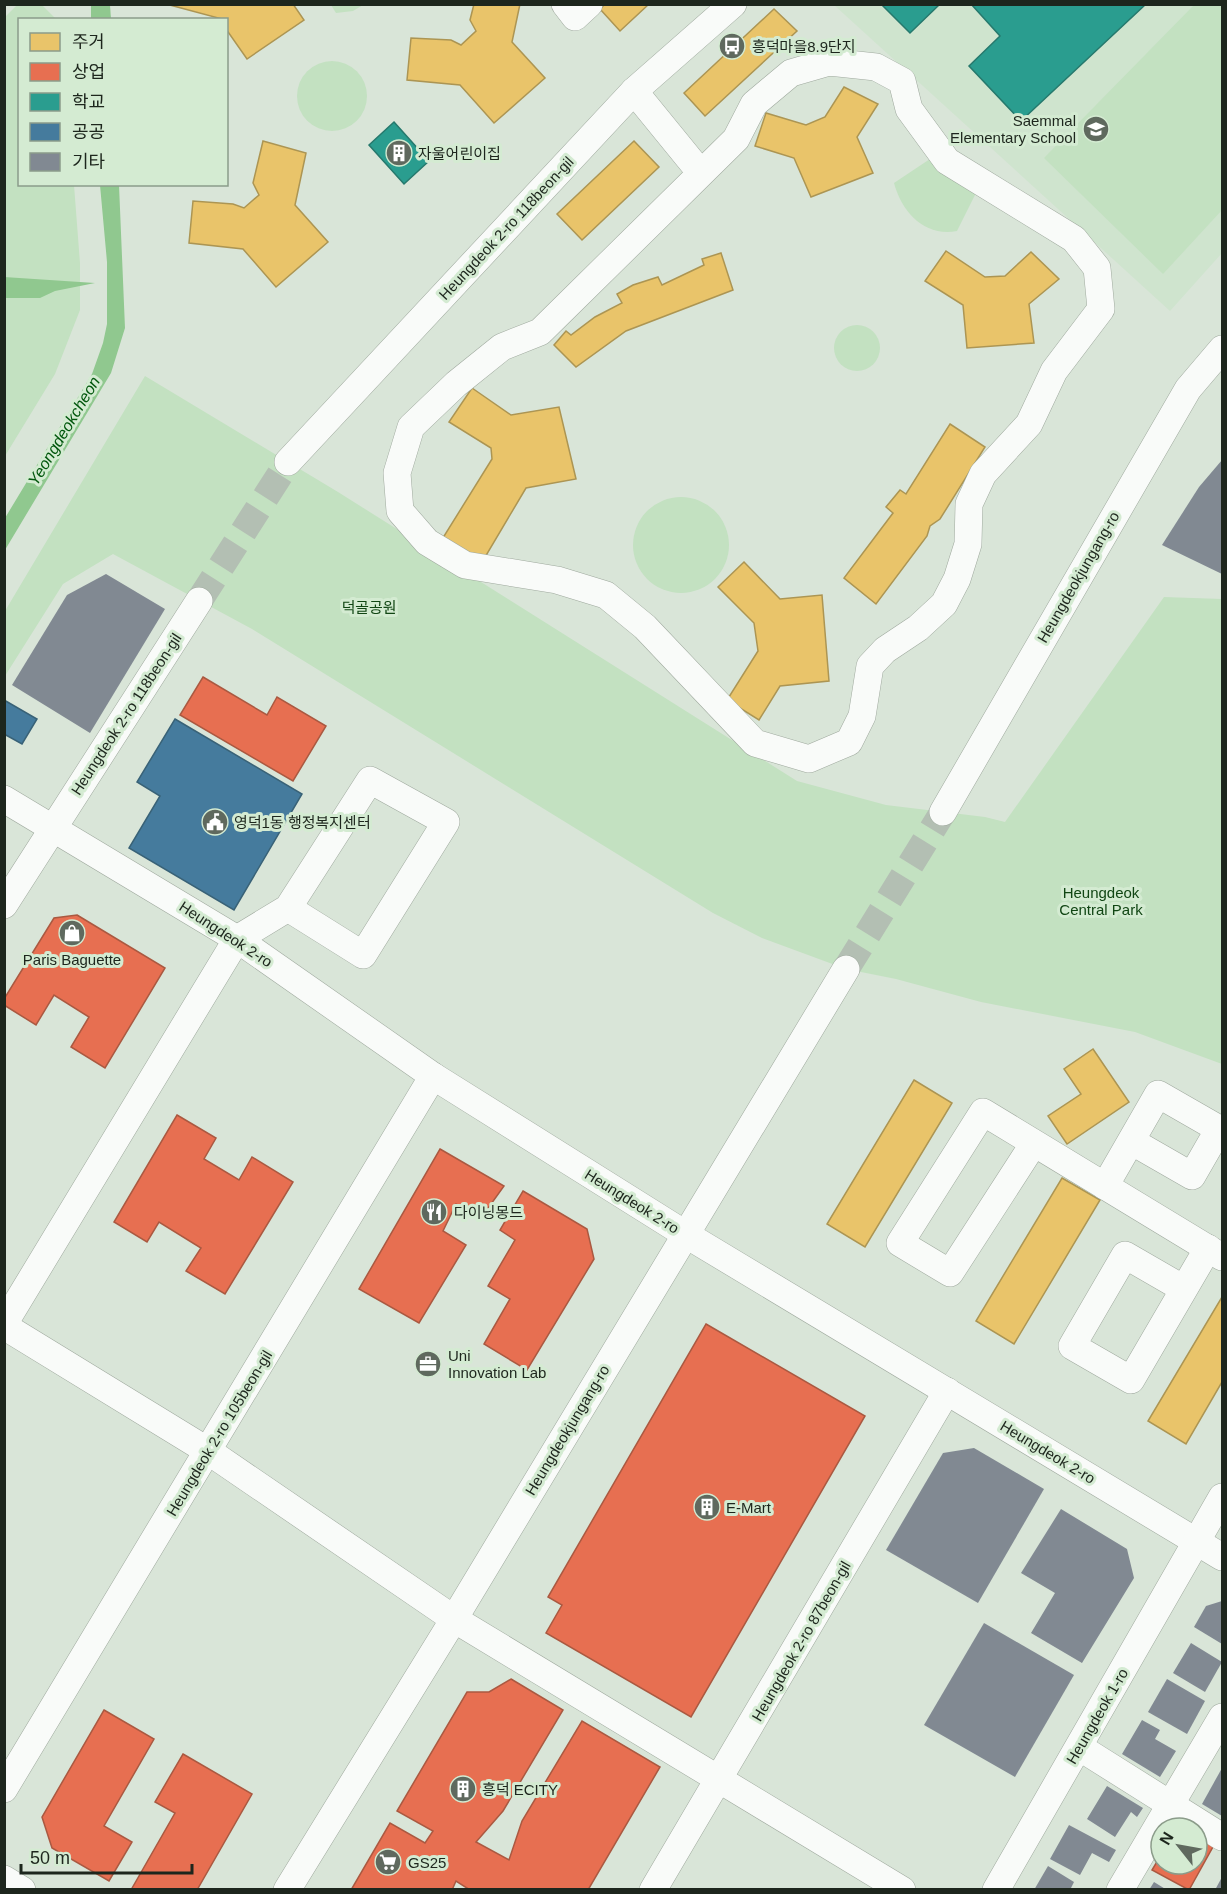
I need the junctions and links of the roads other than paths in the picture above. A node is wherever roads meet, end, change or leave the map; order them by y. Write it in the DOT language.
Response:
graph roads {
  1 [pos="565,4"];
  2 [pos="589,4"];
  3 [pos="733,4"];
  4 [pos="634,91"];
  5 [pos="700,172"];
  6 [pos="1222,349"];
  7 [pos="288,462"];
  8 [pos="199,601"];
  9 [pos="4,799"];
  10 [pos="943,812"];
  11 [pos="52,828"];
  12 [pos="4,905"];
  13 [pos="288,908"];
  14 [pos="237,939"];
  15 [pos="846,969"];
  16 [pos="433,1077"];
  17 [pos="1131,1141"];
  18 [pos="1034,1143"];
  19 [pos="1105,1186"];
  20 [pos="685,1234"];
  21 [pos="1215,1252"];
  22 [pos="1184,1289"];
  23 [pos="4,1325"];
  24 [pos="947,1392"];
  25 [pos="208,1451"];
  26 [pos="1222,1497"];
  27 [pos="1197,1542"];
  28 [pos="1222,1557"];
  29 [pos="454,1619"];
  30 [pos="1222,1717"];
  31 [pos="1079,1748"];
  32 [pos="719,1780"];
  33 [pos="4,1789"];
  34 [pos="1170,1806"];
  35 [pos="1222,1837"];
  36 [pos="4,1879"];
  37 [pos="22,1890"];
  38 [pos="287,1890"];
  39 [pos="653,1890"];
  40 [pos="902,1890"];
  41 [pos="996,1890"];
  42 [pos="1120,1890"];
  1 -- 2 [label="street"];
  3 -- 4 [label="street, Heungdeok 2-ro 118beon-gil"];
  4 -- 5 [label="street"];
  4 -- 7 [label="street, Heungdeok 2-ro 118beon-gil"];
  5 -- 5 [label="street"];
  6 -- 10 [label="street, Heungdeokjungang-ro"];
  8 -- 11 [label="street, Heungdeok 2-ro 118beon-gil"];
  9 -- 11 [label="street, Heungdeok 2-ro"];
  11 -- 12 [label="street, Heungdeok 2-ro 118beon-gil"];
  11 -- 14 [label="street, Heungdeok 2-ro"];
  13 -- 13 [label="street"];
  13 -- 14 [label="street"];
  14 -- 16 [label="street, Heungdeok 2-ro"];
  14 -- 23 [label="street"];
  15 -- 20 [label="street, Heungdeokjungang-ro"];
  16 -- 20 [label="street, Heungdeok 2-ro"];
  16 -- 25 [label="street, Heungdeok 2-ro 105beon-gil"];
  17 -- 19 [label="street"];
  18 -- 18 [label="street"];
  18 -- 19 [label="street"];
  19 -- 21 [label="street"];
  20 -- 24 [label="street, Heungdeok 2-ro"];
  20 -- 29 [label="street, Heungdeokjungang-ro"];
  21 -- 22 [label="street"];
  22 -- 22 [label="street"];
  23 -- 25 [label="street"];
  24 -- 27 [label="street, Heungdeok 2-ro"];
  24 -- 32 [label="street, Heungdeok 2-ro 87beon-gil"];
  25 -- 29 [label="street"];
  25 -- 33 [label="street, Heungdeok 2-ro 105beon-gil"];
  26 -- 27 [label="street, Heungdeok 1-ro"];
  27 -- 28 [label="street, Heungdeok 2-ro"];
  27 -- 31 [label="street, Heungdeok 1-ro"];
  29 -- 32 [label="street"];
  29 -- 38 [label="street, Heungdeokjungang-ro"];
  30 -- 34 [label="street"];
  31 -- 34 [label="street"];
  31 -- 41 [label="street, Heungdeok 1-ro"];
  32 -- 39 [label="street, Heungdeok 2-ro 87beon-gil"];
  32 -- 40 [label="street"];
  34 -- 35 [label="street"];
  34 -- 42 [label="street"];
  36 -- 37 [label="street"];
}
